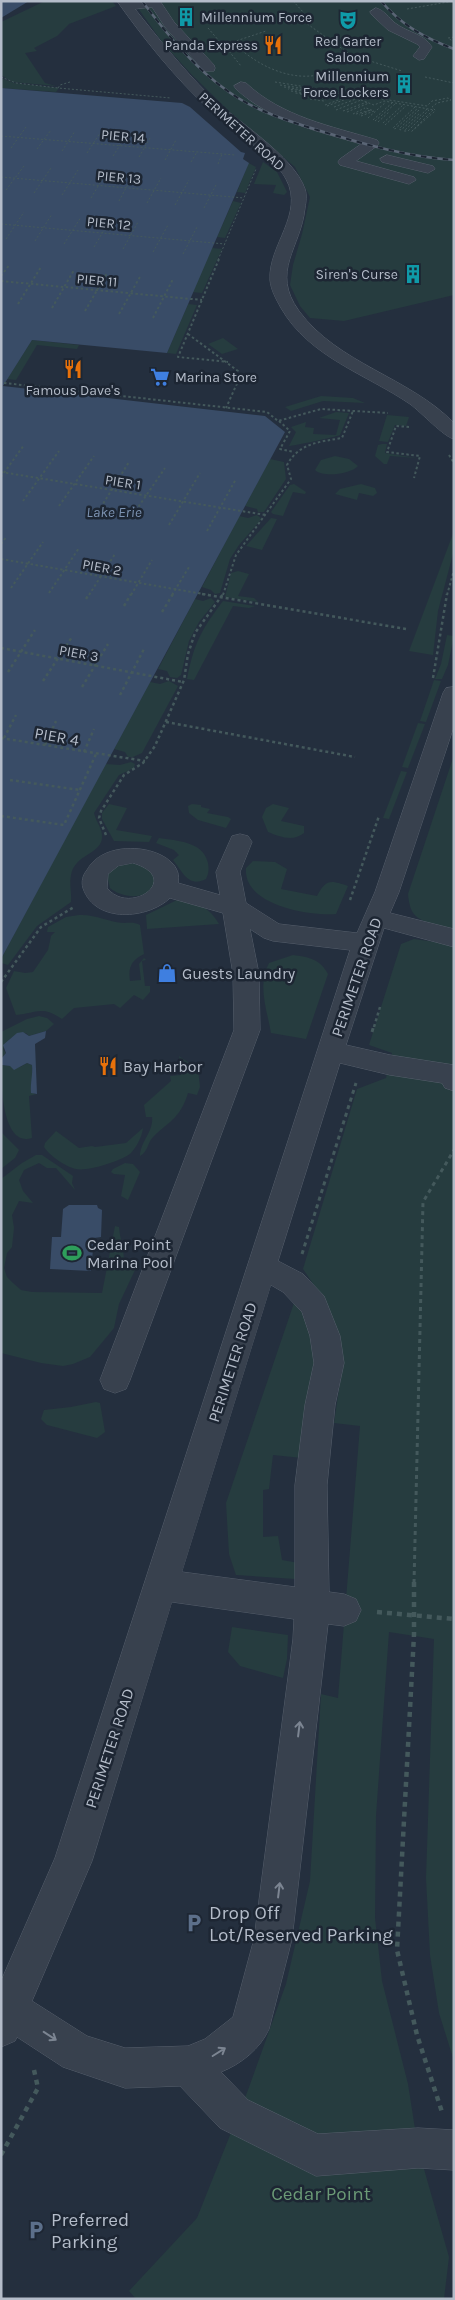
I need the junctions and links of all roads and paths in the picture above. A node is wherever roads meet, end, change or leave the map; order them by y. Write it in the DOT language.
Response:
graph roads {
  1 [pos="293,1"];
  2 [pos="454,1"];
  3 [pos="124,4"];
  4 [pos="396,10"];
  5 [pos="376,12"];
  6 [pos="208,28"];
  7 [pos="266,32"];
  8 [pos="410,35"];
  9 [pos="233,42"];
  10 [pos="220,43"];
  11 [pos="418,56"];
  12 [pos="209,68"];
  13 [pos="244,70"];
  14 [pos="405,72"];
  15 [pos="325,73"];
  16 [pos="421,76"];
  17 [pos="1,77"];
  18 [pos="271,81"];
  19 [pos="70,82"];
  20 [pos="454,83"];
  21 [pos="241,86"];
  22 [pos="101,87"];
  23 [pos="58,88"];
  24 [pos="131,90"];
  25 [pos="98,91"];
  26 [pos="332,92"];
  27 [pos="128,94"];
  28 [pos="178,99"];
  29 [pos="362,100"];
  30 [pos="395,103"];
  31 [pos="407,106"];
  32 [pos="415,107"];
  33 [pos="366,108"];
  34 [pos="420,108"];
  35 [pos="430,110"];
  36 [pos="363,122"];
  37 [pos="368,123"];
  38 [pos="372,124"];
  39 [pos="26,127"];
  40 [pos="51,130"];
  41 [pos="75,132"];
  42 [pos="100,133"];
  43 [pos="1,136"];
  44 [pos="126,136"];
  45 [pos="18,138"];
  46 [pos="150,138"];
  47 [pos="44,139"];
  48 [pos="176,140"];
  49 [pos="68,142"];
  50 [pos="94,143"];
  51 [pos="120,146"];
  52 [pos="11,148"];
  53 [pos="145,148"];
  54 [pos="36,149"];
  55 [pos="170,150"];
  56 [pos="62,151"];
  57 [pos="362,151"];
  58 [pos="197,152"];
  59 [pos="87,153"];
  60 [pos="222,154"];
  61 [pos="236,155"];
  62 [pos="113,156"];
  63 [pos="139,157"];
  64 [pos="165,160"];
  65 [pos="191,162"];
  66 [pos="259,162"];
  67 [pos="218,164"];
  68 [pos="24,166"];
  69 [pos="51,168"];
  70 [pos="428,169"];
  71 [pos="78,170"];
  72 [pos="106,173"];
  73 [pos="133,175"];
  74 [pos="1,177"];
  75 [pos="15,178"];
  76 [pos="162,178"];
  77 [pos="42,180"];
  78 [pos="189,180"];
  79 [pos="409,180"];
  80 [pos="70,183"];
  81 [pos="217,183"];
  82 [pos="98,185"];
  83 [pos="126,188"];
  84 [pos="6,190"];
  85 [pos="154,190"];
  86 [pos="182,192"];
  87 [pos="34,193"];
  88 [pos="62,195"];
  89 [pos="211,195"];
  90 [pos="91,198"];
  91 [pos="244,198"];
  92 [pos="119,200"];
  93 [pos="147,203"];
  94 [pos="176,205"];
  95 [pos="204,208"];
  96 [pos="24,212"];
  97 [pos="52,214"];
  98 [pos="81,217"];
  99 [pos="110,220"];
  100 [pos="138,222"];
  101 [pos="1,224"];
  102 [pos="16,225"];
  103 [pos="168,225"];
  104 [pos="44,227"];
  105 [pos="197,227"];
  106 [pos="73,230"];
  107 [pos="102,233"];
  108 [pos="131,235"];
  109 [pos="160,238"];
  110 [pos="6,239"];
  111 [pos="35,241"];
  112 [pos="190,241"];
  113 [pos="64,244"];
  114 [pos="225,244"];
  115 [pos="94,247"];
  116 [pos="123,250"];
  117 [pos="153,252"];
  118 [pos="183,254"];
  119 [pos="10,264"];
  120 [pos="41,267"];
  121 [pos="74,270"];
  122 [pos="107,273"];
  123 [pos="140,275"];
  124 [pos="1,276"];
  125 [pos="173,279"];
  126 [pos="1,281"];
  127 [pos="31,283"];
  128 [pos="64,287"];
  129 [pos="98,290"];
  130 [pos="131,293"];
  131 [pos="164,296"];
  132 [pos="202,300"];
  133 [pos="18,304"];
  134 [pos="52,308"];
  135 [pos="85,311"];
  136 [pos="119,314"];
  137 [pos="153,318"];
  138 [pos="188,334"];
  139 [pos="228,362"];
  140 [pos="4,383"];
  141 [pos="226,408"];
  142 [pos="353,411"];
  143 [pos="412,415"];
  144 [pos="436,415"];
  145 [pos="278,421"];
  146 [pos="454,434"];
  147 [pos="24,445"];
  148 [pos="59,451"];
  149 [pos="294,452"];
  150 [pos="94,456"];
  151 [pos="129,462"];
  152 [pos="165,468"];
  153 [pos="1,472"];
  154 [pos="5,473"];
  155 [pos="200,473"];
  156 [pos="1,477"];
  157 [pos="40,478"];
  158 [pos="414,478"];
  159 [pos="236,479"];
  160 [pos="74,484"];
  161 [pos="111,490"];
  162 [pos="147,496"];
  163 [pos="23,501"];
  164 [pos="183,501"];
  165 [pos="59,506"];
  166 [pos="220,507"];
  167 [pos="98,512"];
  168 [pos="266,515"];
  169 [pos="130,520"];
  170 [pos="169,525"];
  171 [pos="206,531"];
  172 [pos="7,536"];
  173 [pos="43,542"];
  174 [pos="1,544"];
  175 [pos="79,548"];
  176 [pos="115,554"];
  177 [pos="1,559"];
  178 [pos="152,560"];
  179 [pos="28,564"];
  180 [pos="189,568"];
  181 [pos="64,570"];
  182 [pos="101,577"];
  183 [pos="138,583"];
  184 [pos="11,588"];
  185 [pos="176,590"];
  186 [pos="49,592"];
  187 [pos="221,598"];
  188 [pos="86,599"];
  189 [pos="124,606"];
  190 [pos="162,612"];
  191 [pos="406,629"];
  192 [pos="35,630"];
  193 [pos="72,637"];
  194 [pos="108,644"];
  195 [pos="1,648"];
  196 [pos="144,649"];
  197 [pos="21,652"];
  198 [pos="57,659"];
  199 [pos="95,666"];
  200 [pos="8,672"];
  201 [pos="132,673"];
  202 [pos="43,681"];
  203 [pos="183,682"];
  204 [pos="82,687"];
  205 [pos="454,694"];
  206 [pos="120,695"];
  207 [pos="16,715"];
  208 [pos="56,721"];
  209 [pos="166,722"];
  210 [pos="94,729"];
  211 [pos="3,738"];
  212 [pos="45,746"];
  213 [pos="84,752"];
  214 [pos="96,754"];
  215 [pos="355,757"];
  216 [pos="145,761"];
  217 [pos="10,780"];
  218 [pos="80,790"];
  219 [pos="1,816"];
  220 [pos="107,838"];
  221 [pos="240,842"];
  222 [pos="166,888"];
  223 [pos="77,900"];
  224 [pos="234,908"];
  225 [pos="371,930"];
  226 [pos="454,938"];
  227 [pos="1,982"];
  228 [pos="331,1051"];
  229 [pos="454,1081"];
  230 [pos="454,1150"];
  231 [pos="262,1266"];
  232 [pos="116,1380"];
  233 [pos="161,1586"];
  234 [pos="328,1608"];
  235 [pos="412,1615"];
  236 [pos="454,1619"];
  237 [pos="5,2018"];
  238 [pos="188,2066"];
  239 [pos="448,2132"];
  1 -- 14 [label="path"];
  2 -- 4 [label="path"];
  3 -- 12 [label="street"];
  3 -- 144 [label="street, PERIMETER ROAD"];
  4 -- 8 [label="street"];
  5 -- 8 [label="street"];
  6 -- 10 [label="path"];
  7 -- 9 [label="path"];
  8 -- 11 [label="street"];
  9 -- 10 [label="path"];
  9 -- 15 [label="path"];
  10 -- 13 [label="path, bridge"];
  16 -- 20 [label="path"];
  17 -- 23 [label="path"];
  18 -- 26 [label="path"];
  19 -- 23 [label="path"];
  21 -- 57 [label="street"];
  22 -- 25 [label="path"];
  23 -- 25 [label="path"];
  24 -- 27 [label="path"];
  25 -- 27 [label="path"];
  26 -- 26 [label="path"];
  26 -- 29 [label="path"];
  26 -- 35 [label="path"];
  27 -- 28 [label="path"];
  29 -- 29 [label="path"];
  29 -- 29 [label="path"];
  29 -- 29 [label="path"];
  29 -- 29 [label="path"];
  29 -- 29 [label="path"];
  29 -- 30 [label="path"];
  29 -- 33 [label="path"];
  29 -- 33 [label="path"];
  30 -- 30 [label="path"];
  30 -- 31 [label="path"];
  30 -- 31 [label="path"];
  30 -- 36 [label="path"];
  30 -- 37 [label="path"];
  30 -- 38 [label="path"];
  31 -- 32 [label="path"];
  32 -- 34 [label="path"];
  32 -- 34 [label="path"];
  33 -- 33 [label="path"];
  34 -- 35 [label="path"];
  34 -- 35 [label="path"];
  35 -- 35 [label="path"];
  35 -- 35 [label="path"];
  39 -- 45 [label="path"];
  40 -- 47 [label="path"];
  41 -- 49 [label="path"];
  42 -- 50 [label="path"];
  43 -- 45 [label="path, PIER 14"];
  44 -- 51 [label="path"];
  45 -- 47 [label="path, PIER 14"];
  45 -- 52 [label="path"];
  46 -- 53 [label="path"];
  47 -- 49 [label="path, PIER 14"];
  47 -- 54 [label="path"];
  48 -- 55 [label="path"];
  49 -- 50 [label="path, PIER 14"];
  49 -- 56 [label="path"];
  50 -- 51 [label="path, PIER 14"];
  50 -- 59 [label="path"];
  51 -- 53 [label="path, PIER 14"];
  51 -- 62 [label="path"];
  53 -- 55 [label="path, PIER 14"];
  53 -- 63 [label="path"];
  55 -- 58 [label="path, PIER 14"];
  55 -- 64 [label="path"];
  57 -- 70 [label="street"];
  57 -- 79 [label="street"];
  58 -- 60 [label="path, PIER 14"];
  58 -- 65 [label="path"];
  60 -- 61 [label="path, PIER 14"];
  60 -- 67 [label="path"];
  66 -- 91 [label="path"];
  68 -- 75 [label="path"];
  69 -- 77 [label="path"];
  71 -- 80 [label="path"];
  72 -- 82 [label="path"];
  73 -- 83 [label="path"];
  74 -- 75 [label="path, PIER 13"];
  75 -- 77 [label="path, PIER 13"];
  75 -- 84 [label="path"];
  76 -- 85 [label="path"];
  77 -- 80 [label="path, PIER 13"];
  77 -- 87 [label="path"];
  78 -- 86 [label="path"];
  80 -- 82 [label="path, PIER 13"];
  80 -- 88 [label="path"];
  81 -- 89 [label="path"];
  82 -- 83 [label="path, PIER 13"];
  82 -- 90 [label="path"];
  83 -- 85 [label="path, PIER 13"];
  83 -- 92 [label="path"];
  85 -- 86 [label="path, PIER 13"];
  85 -- 93 [label="path"];
  86 -- 89 [label="path, PIER 13"];
  86 -- 94 [label="path"];
  89 -- 91 [label="path, PIER 13"];
  89 -- 95 [label="path"];
  91 -- 114 [label="path"];
  96 -- 102 [label="path"];
  97 -- 104 [label="path"];
  98 -- 106 [label="path"];
  99 -- 107 [label="path"];
  100 -- 108 [label="path"];
  101 -- 102 [label="path, PIER 12"];
  102 -- 104 [label="path, PIER 12"];
  102 -- 110 [label="path"];
  103 -- 109 [label="path"];
  104 -- 106 [label="path, PIER 12"];
  104 -- 111 [label="path"];
  105 -- 112 [label="path"];
  106 -- 107 [label="path, PIER 12"];
  106 -- 113 [label="path"];
  107 -- 108 [label="path, PIER 12"];
  107 -- 115 [label="path"];
  108 -- 109 [label="path, PIER 12"];
  108 -- 116 [label="path"];
  109 -- 112 [label="path, PIER 12"];
  109 -- 117 [label="path"];
  112 -- 114 [label="path, PIER 12"];
  112 -- 118 [label="path"];
  114 -- 132 [label="path"];
  119 -- 124 [label="path"];
  120 -- 127 [label="path"];
  121 -- 128 [label="path"];
  122 -- 129 [label="path"];
  123 -- 130 [label="path"];
  125 -- 131 [label="path"];
  126 -- 127 [label="path, PIER 11"];
  127 -- 128 [label="path, PIER 11"];
  127 -- 133 [label="path"];
  128 -- 129 [label="path, PIER 11"];
  128 -- 134 [label="path"];
  129 -- 130 [label="path, PIER 11"];
  129 -- 135 [label="path"];
  130 -- 131 [label="path, PIER 11"];
  130 -- 136 [label="path"];
  131 -- 132 [label="path, PIER 11"];
  131 -- 137 [label="path"];
  132 -- 138 [label="path"];
  138 -- 139 [label="path"];
  138 -- 139 [label="path"];
  139 -- 141 [label="path"];
  140 -- 141 [label="path"];
  141 -- 145 [label="path"];
  142 -- 143 [label="path"];
  142 -- 145 [label="path"];
  142 -- 149 [label="path"];
  143 -- 144 [label="path"];
  143 -- 158 [label="path"];
  144 -- 146 [label="street, PERIMETER ROAD"];
  145 -- 149 [label="path"];
  147 -- 154 [label="path"];
  148 -- 157 [label="path"];
  149 -- 168 [label="path"];
  150 -- 160 [label="path"];
  151 -- 161 [label="path"];
  152 -- 162 [label="path"];
  153 -- 154 [label="path, PIER 1"];
  154 -- 156 [label="path"];
  154 -- 157 [label="path, PIER 1"];
  155 -- 164 [label="path"];
  157 -- 160 [label="path, PIER 1"];
  157 -- 163 [label="path"];
  159 -- 166 [label="path"];
  160 -- 161 [label="path, PIER 1"];
  160 -- 165 [label="path"];
  161 -- 162 [label="path, PIER 1"];
  161 -- 167 [label="path"];
  162 -- 164 [label="path, PIER 1"];
  162 -- 169 [label="path"];
  164 -- 166 [label="path, PIER 1"];
  164 -- 170 [label="path"];
  166 -- 168 [label="path, PIER 1"];
  166 -- 171 [label="path"];
  168 -- 187 [label="path"];
  172 -- 174 [label="path"];
  173 -- 179 [label="path"];
  175 -- 181 [label="path"];
  176 -- 182 [label="path"];
  177 -- 179 [label="path, PIER 2"];
  178 -- 183 [label="path"];
  179 -- 181 [label="path, PIER 2"];
  179 -- 184 [label="path"];
  180 -- 185 [label="path"];
  181 -- 182 [label="path, PIER 2"];
  181 -- 186 [label="path"];
  182 -- 183 [label="path, PIER 2"];
  182 -- 188 [label="path"];
  183 -- 185 [label="path, PIER 2"];
  183 -- 189 [label="path"];
  185 -- 187 [label="path, PIER 2"];
  185 -- 190 [label="path"];
  187 -- 191 [label="path, PIER 2"];
  187 -- 203 [label="path"];
  192 -- 197 [label="path"];
  193 -- 198 [label="path"];
  194 -- 199 [label="path"];
  195 -- 197 [label="path, PIER 3"];
  196 -- 201 [label="path"];
  197 -- 198 [label="path, PIER 3"];
  197 -- 200 [label="path"];
  198 -- 199 [label="path, PIER 3"];
  198 -- 202 [label="path"];
  199 -- 201 [label="path, PIER 3"];
  199 -- 204 [label="path"];
  201 -- 203 [label="path, PIER 3"];
  201 -- 206 [label="path"];
  203 -- 209 [label="path"];
  205 -- 225 [label="street, PERIMETER ROAD"];
  207 -- 211 [label="path"];
  208 -- 212 [label="path"];
  209 -- 215 [label="path"];
  209 -- 216 [label="path"];
  210 -- 213 [label="path"];
  211 -- 212 [label="path, PIER 4"];
  212 -- 213 [label="path, PIER 4"];
  213 -- 214 [label="path, PIER 4"];
  214 -- 216 [label="path, PIER 4"];
  214 -- 218 [label="path"];
  216 -- 220 [label="path"];
  217 -- 218 [label="path"];
  218 -- 219 [label="path"];
  221 -- 224 [label="street"];
  222 -- 224 [label="street"];
  223 -- 227 [label="path"];
  224 -- 225 [label="street"];
  224 -- 232 [label="street"];
  225 -- 226 [label="street"];
  225 -- 228 [label="street, PERIMETER ROAD"];
  228 -- 229 [label="street"];
  228 -- 231 [label="street, PERIMETER ROAD"];
  230 -- 235 [label="path"];
  231 -- 233 [label="street, PERIMETER ROAD"];
  231 -- 234 [label="street"];
  233 -- 234 [label="street"];
  233 -- 237 [label="street, PERIMETER ROAD"];
  234 -- 235 [label="path"];
  238 -- 234 [label="street, one-way"];
  235 -- 236 [label="path"];
  235 -- 239 [label="path"];
  237 -- 238 [label="street, one-way"];
  238 -- 239 [label="street"];
}
